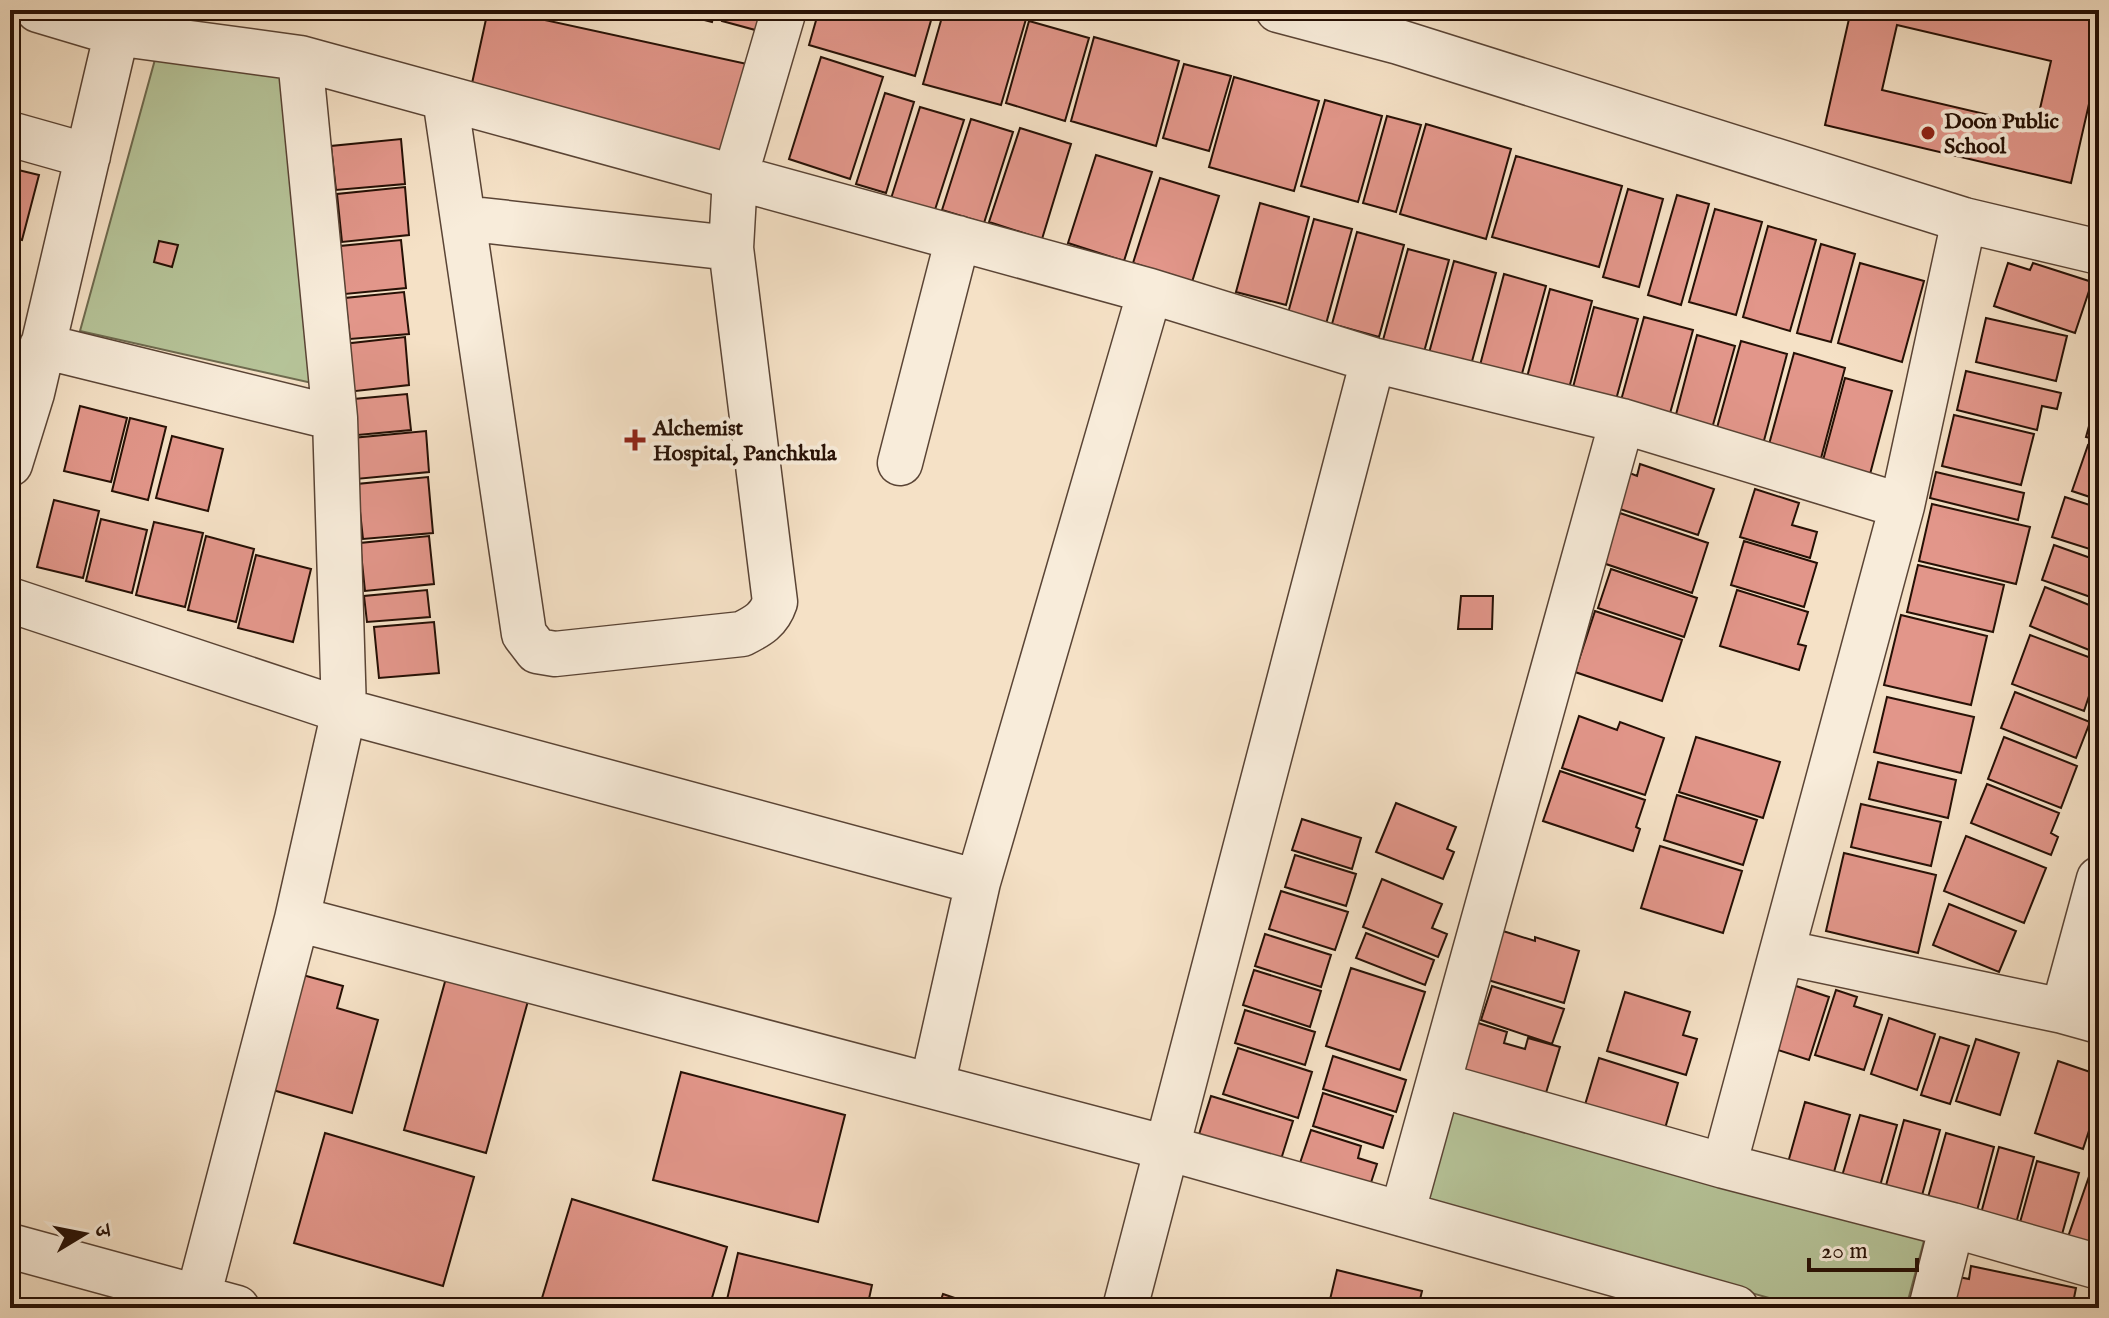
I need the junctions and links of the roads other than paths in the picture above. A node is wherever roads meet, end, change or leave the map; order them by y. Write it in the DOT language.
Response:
graph roads {
  1 [pos="38,10"];
  2 [pos="784,10"];
  3 [pos="1278,10"];
  4 [pos="1345,18"];
  5 [pos="119,21"];
  6 [pos="1403,26"];
  7 [pos="300,58"];
  8 [pos="445,98"];
  9 [pos="10,134"];
  10 [pos="88,156"];
  11 [pos="735,177"];
  12 [pos="463,218"];
  13 [pos="1964,220"];
  14 [pos="958,238"];
  15 [pos="731,248"];
  16 [pos="2099,252"];
  17 [pos="1150,291"];
  18 [pos="42,346"];
  19 [pos="1373,360"];
  20 [pos="21,390"];
  21 [pos="335,418"];
  22 [pos="1622,421"];
  23 [pos="900,463"];
  24 [pos="10,464"];
  25 [pos="1902,506"];
  26 [pos="10,600"];
  27 [pos="344,711"];
  28 [pos="2099,879"];
  29 [pos="978,882"];
  30 [pos="297,919"];
  31 [pos="1782,952"];
  32 [pos="2081,1016"];
  33 [pos="1439,1085"];
  34 [pos="932,1086"];
  35 [pos="1167,1148"];
  36 [pos="1724,1166"];
  37 [pos="1402,1214"];
  38 [pos="1952,1225"];
  39 [pos="10,1246"];
  40 [pos="2099,1267"];
  41 [pos="218,1302"];
  42 [pos="1125,1308"];
  43 [pos="1736,1308"];
  44 [pos="1931,1308"];
  1 -- 5 [label="street"];
  2 -- 11 [label="street"];
  3 -- 4 [label="street"];
  4 -- 6 [label="street"];
  5 -- 7 [label="street"];
  5 -- 10 [label="street"];
  6 -- 13 [label="street"];
  7 -- 8 [label="street"];
  7 -- 21 [label="street"];
  8 -- 11 [label="street"];
  8 -- 12 [label="street"];
  9 -- 10 [label="street"];
  10 -- 18 [label="street"];
  11 -- 14 [label="street"];
  11 -- 15 [label="street"];
  12 -- 15 [label="street"];
  12 -- 15 [label="street"];
  13 -- 16 [label="street"];
  13 -- 25 [label="street"];
  14 -- 17 [label="street"];
  14 -- 23 [label="street"];
  17 -- 19 [label="street"];
  17 -- 29 [label="street"];
  18 -- 20 [label="street"];
  18 -- 21 [label="street"];
  19 -- 22 [label="street"];
  19 -- 35 [label="street"];
  20 -- 24 [label="street"];
  21 -- 27 [label="street"];
  22 -- 25 [label="street"];
  22 -- 33 [label="street"];
  25 -- 31 [label="street"];
  26 -- 27 [label="street"];
  27 -- 29 [label="street"];
  27 -- 30 [label="street"];
  28 -- 32 [label="street"];
  29 -- 34 [label="street"];
  30 -- 34 [label="street"];
  30 -- 41 [label="street"];
  31 -- 32 [label="street"];
  31 -- 36 [label="street"];
  33 -- 36 [label="street"];
  33 -- 37 [label="street"];
  34 -- 35 [label="street"];
  35 -- 37 [label="street"];
  35 -- 42 [label="street"];
  36 -- 38 [label="street"];
  37 -- 43 [label="street"];
  38 -- 40 [label="street"];
  38 -- 44 [label="street"];
  39 -- 41 [label="street"];
}
